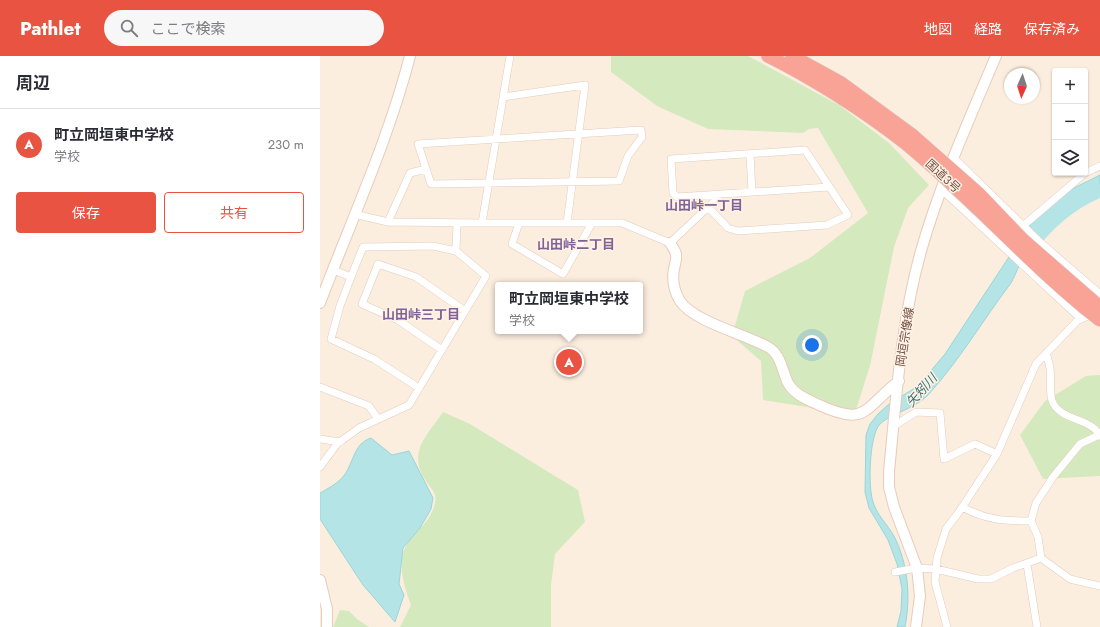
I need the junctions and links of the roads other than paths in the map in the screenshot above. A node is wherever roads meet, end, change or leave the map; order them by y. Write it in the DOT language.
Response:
graph roads {
  1 [pos="410,56"];
  2 [pos="510,56"];
  3 [pos="768,56"];
  4 [pos="792,56"];
  5 [pos="996,56"];
  6 [pos="503,97"];
  7 [pos="580,133"];
  8 [pos="496,138"];
  9 [pos="908,138"];
  10 [pos="750,154"];
  11 [pos="953,157"];
  12 [pos="1100,166"];
  13 [pos="426,170"];
  14 [pos="1088,172"];
  15 [pos="1081,176"];
  16 [pos="573,182"];
  17 [pos="488,183"];
  18 [pos="829,187"];
  19 [pos="942,189"];
  20 [pos="752,192"];
  21 [pos="722,194"];
  22 [pos="710,208"];
  23 [pos="354,214"];
  24 [pos="388,222"];
  25 [pos="592,222"];
  26 [pos="457,223"];
  27 [pos="482,223"];
  28 [pos="519,223"];
  29 [pos="567,223"];
  30 [pos="1024,225"];
  31 [pos="670,243"];
  32 [pos="456,251"];
  33 [pos="333,270"];
  34 [pos="351,277"];
  35 [pos="1100,294"];
  36 [pos="1100,302"];
  37 [pos="320,303"];
  38 [pos="1100,307"];
  39 [pos="465,311"];
  40 [pos="1081,319"];
  41 [pos="1100,320"];
  42 [pos="442,350"];
  43 [pos="1046,353"];
  44 [pos="899,381"];
  45 [pos="320,386"];
  46 [pos="419,388"];
  47 [pos="378,419"];
  48 [pos="894,424"];
  49 [pos="1100,436"];
  50 [pos="320,439"];
  51 [pos="340,442"];
  52 [pos="997,454"];
  53 [pos="320,467"];
  54 [pos="962,507"];
  55 [pos="1031,521"];
  56 [pos="1041,558"];
  57 [pos="1027,564"];
  58 [pos="917,568"];
  59 [pos="936,569"];
  60 [pos="895,572"];
  61 [pos="320,580"];
  62 [pos="1100,586"];
  63 [pos="327,627"];
  64 [pos="916,627"];
  65 [pos="947,627"];
  66 [pos="1037,627"];
  1 -- 23 [label="street"];
  2 -- 6 [label="street"];
  3 -- 9 [label="highway, 国道3号"];
  4 -- 9 [label="highway, 国道3号"];
  5 -- 11 [label="street, 岡垣宗像線"];
  6 -- 7 [label="street"];
  6 -- 8 [label="street"];
  7 -- 8 [label="street"];
  7 -- 16 [label="street"];
  7 -- 16 [label="street"];
  8 -- 13 [label="street"];
  8 -- 17 [label="street"];
  9 -- 38 [label="highway, 国道3号, bridge"];
  9 -- 41 [label="highway, 国道3号, bridge"];
  10 -- 18 [label="street"];
  10 -- 20 [label="street"];
  10 -- 21 [label="street"];
  11 -- 19 [label="street, 岡垣宗像線"];
  11 -- 30 [label="street"];
  12 -- 14 [label="street"];
  13 -- 17 [label="street"];
  13 -- 24 [label="street"];
  15 -- 30 [label="street"];
  16 -- 17 [label="street"];
  16 -- 29 [label="street"];
  17 -- 27 [label="street"];
  18 -- 20 [label="street"];
  18 -- 22 [label="street"];
  19 -- 40 [label="street"];
  19 -- 44 [label="street, 岡垣宗像線"];
  20 -- 21 [label="street"];
  21 -- 22 [label="street"];
  22 -- 31 [label="street"];
  23 -- 24 [label="street"];
  23 -- 33 [label="street"];
  24 -- 26 [label="street"];
  25 -- 28 [label="street"];
  25 -- 29 [label="street"];
  25 -- 31 [label="street"];
  26 -- 27 [label="street"];
  26 -- 32 [label="street"];
  27 -- 28 [label="street"];
  28 -- 29 [label="street"];
  30 -- 35 [label="street"];
  31 -- 44 [label="street"];
  32 -- 34 [label="street"];
  32 -- 39 [label="street"];
  33 -- 34 [label="street"];
  33 -- 37 [label="street"];
  34 -- 46 [label="street"];
  36 -- 40 [label="street"];
  39 -- 42 [label="street"];
  39 -- 42 [label="street"];
  40 -- 43 [label="street"];
  42 -- 46 [label="street"];
  43 -- 49 [label="street"];
  43 -- 52 [label="street"];
  44 -- 48 [label="street, 岡垣宗像線"];
  45 -- 47 [label="street"];
  46 -- 47 [label="street"];
  47 -- 51 [label="street"];
  48 -- 52 [label="street"];
  48 -- 58 [label="street, 岡垣宗像線"];
  49 -- 55 [label="street"];
  50 -- 51 [label="street"];
  51 -- 53 [label="street"];
  52 -- 54 [label="street"];
  54 -- 55 [label="street"];
  54 -- 59 [label="street"];
  55 -- 56 [label="street"];
  56 -- 57 [label="street"];
  56 -- 62 [label="street"];
  57 -- 59 [label="street"];
  57 -- 66 [label="street"];
  58 -- 59 [label="street"];
  58 -- 60 [label="street"];
  58 -- 64 [label="street, 岡垣宗像線"];
  59 -- 65 [label="street"];
  61 -- 63 [label="street"];
}
